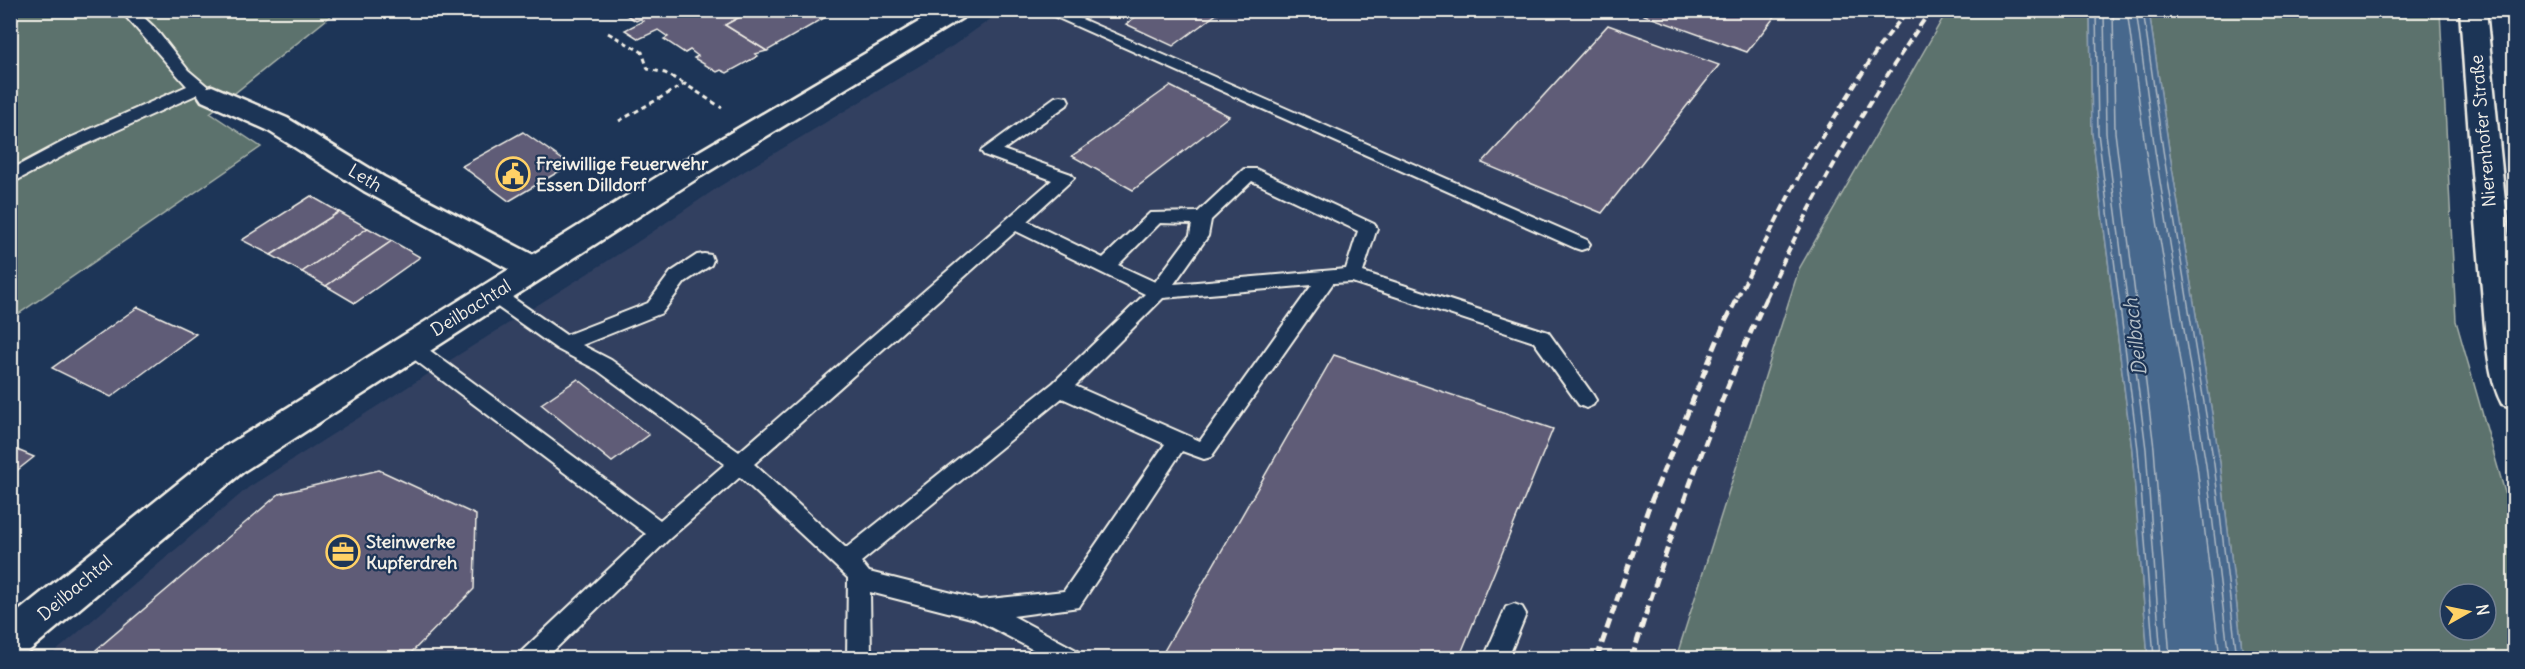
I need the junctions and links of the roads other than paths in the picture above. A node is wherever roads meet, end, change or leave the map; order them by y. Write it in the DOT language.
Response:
graph roads {
  1 [pos="127,10"];
  2 [pos="958,10"];
  3 [pos="1047,10"];
  4 [pos="2473,10"];
  5 [pos="205,92"];
  6 [pos="1061,101"];
  7 [pos="10,178"];
  8 [pos="1202,218"];
  9 [pos="1014,222"];
  10 [pos="1581,244"];
  11 [pos="704,260"];
  12 [pos="1104,267"];
  13 [pos="534,269"];
  14 [pos="1353,275"];
  15 [pos="1328,277"];
  16 [pos="1158,292"];
  17 [pos="493,294"];
  18 [pos="564,344"];
  19 [pos="410,346"];
  20 [pos="1060,387"];
  21 [pos="2514,394"];
  22 [pos="1586,400"];
  23 [pos="1178,441"];
  24 [pos="740,464"];
  25 [pos="661,533"];
  26 [pos="852,570"];
  27 [pos="980,610"];
  28 [pos="1514,614"];
  29 [pos="10,643"];
  30 [pos="530,658"];
  31 [pos="859,658"];
  32 [pos="1070,658"];
  33 [pos="1496,658"];
  1 -- 5 [label="lane, Leth"];
  2 -- 13 [label="street, Deilbachtal"];
  3 -- 10 [label="lane"];
  4 -- 21 [label="street, Nierenhofer Straße"];
  5 -- 7 [label="lane"];
  5 -- 13 [label="street, Leth"];
  6 -- 9 [label="lane"];
  8 -- 12 [label="lane"];
  8 -- 14 [label="lane"];
  8 -- 16 [label="lane"];
  9 -- 12 [label="lane"];
  9 -- 24 [label="lane"];
  11 -- 18 [label="lane"];
  12 -- 16 [label="lane"];
  13 -- 17 [label="street, Deilbachtal"];
  14 -- 15 [label="lane"];
  14 -- 22 [label="lane"];
  15 -- 16 [label="lane"];
  15 -- 23 [label="lane"];
  16 -- 20 [label="lane"];
  17 -- 18 [label="lane"];
  17 -- 19 [label="street, Deilbachtal"];
  18 -- 24 [label="lane"];
  19 -- 25 [label="lane"];
  19 -- 29 [label="street, Deilbachtal"];
  20 -- 23 [label="lane"];
  20 -- 26 [label="lane"];
  23 -- 27 [label="lane"];
  24 -- 25 [label="lane"];
  24 -- 26 [label="lane"];
  25 -- 30 [label="lane"];
  26 -- 27 [label="lane"];
  26 -- 31 [label="lane"];
  27 -- 32 [label="lane"];
  28 -- 33 [label="lane"];
}
